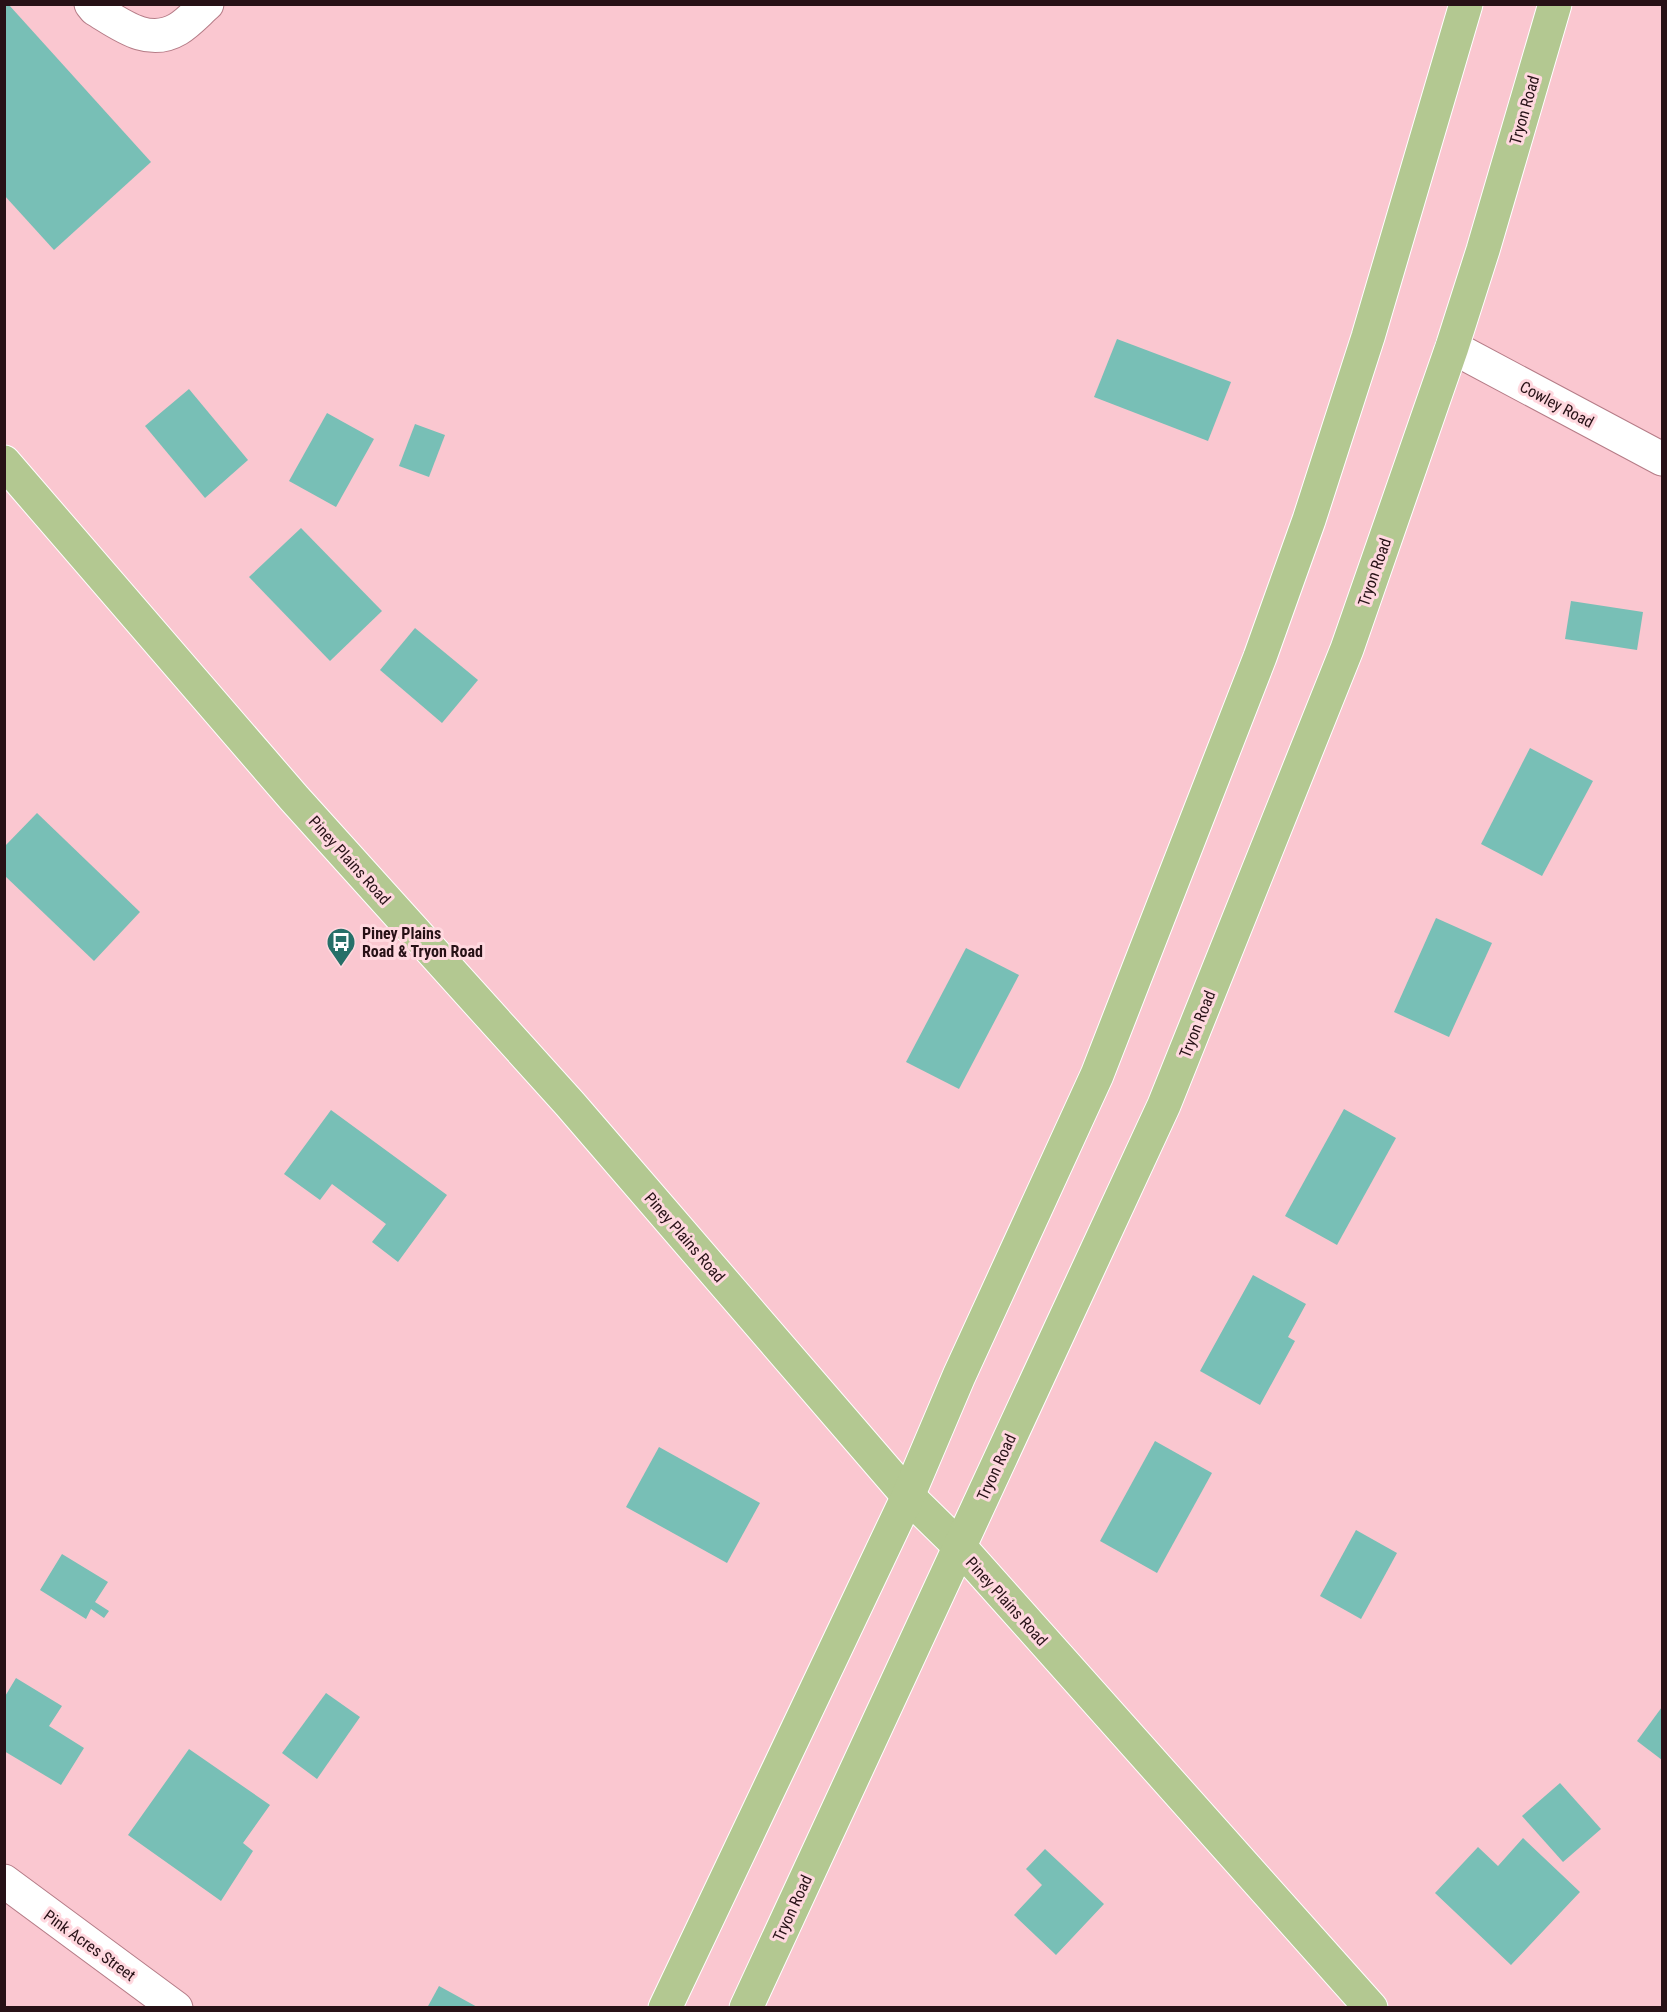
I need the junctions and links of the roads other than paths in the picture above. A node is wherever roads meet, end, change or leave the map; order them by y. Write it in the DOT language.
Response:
graph roads {
  1 [pos="91,4"];
  2 [pos="207,4"];
  3 [pos="1466,4"];
  4 [pos="1555,4"];
  5 [pos="1452,347"];
  6 [pos="1662,459"];
  7 [pos="4,462"];
  8 [pos="908,1496"];
  9 [pos="960,1547"];
  10 [pos="4,1881"];
  11 [pos="177,2007"];
  12 [pos="665,2007"];
  13 [pos="746,2007"];
  14 [pos="1371,2007"];
  1 -- 2 [label="street"];
  3 -- 8 [label="main road"];
  4 -- 5 [label="main road, Tryon Road"];
  5 -- 6 [label="street, Cowley Road"];
  5 -- 9 [label="main road, Tryon Road"];
  7 -- 8 [label="main road, Piney Plains Road"];
  8 -- 9 [label="main road, Piney Plains Road"];
  8 -- 12 [label="main road"];
  9 -- 13 [label="main road, Tryon Road"];
  9 -- 14 [label="main road, Piney Plains Road"];
  10 -- 11 [label="street, Pink Acres Street"];
}
